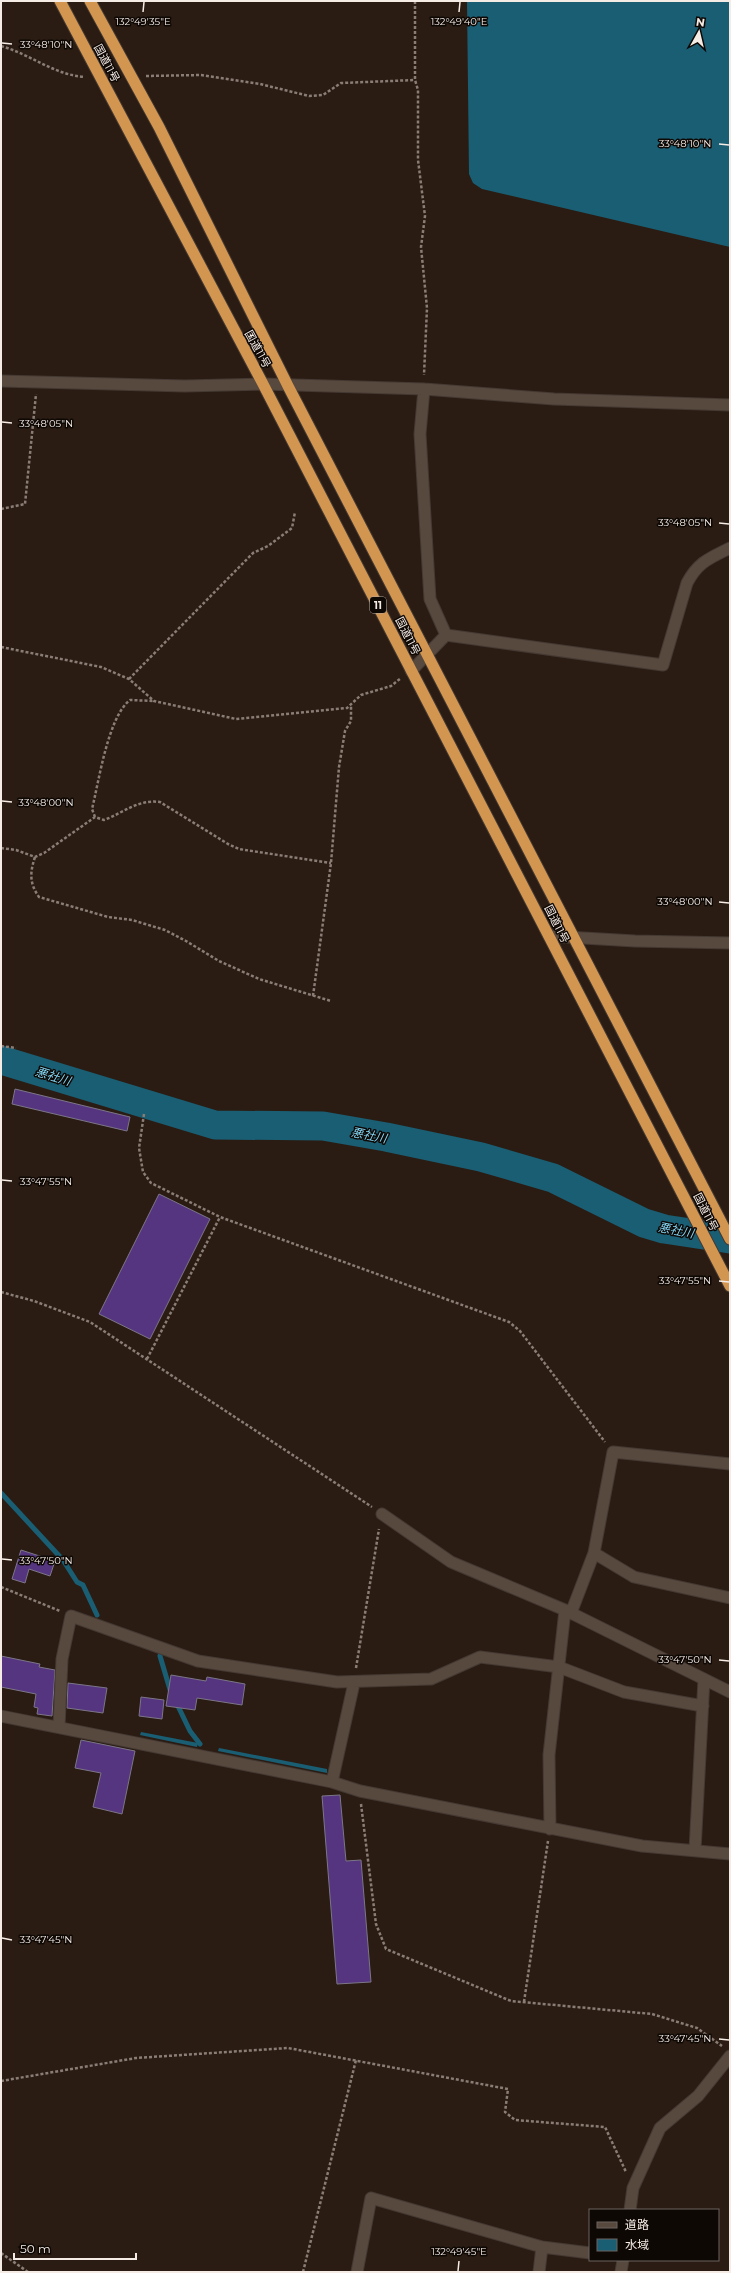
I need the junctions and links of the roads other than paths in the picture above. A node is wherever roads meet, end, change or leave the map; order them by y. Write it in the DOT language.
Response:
graph roads {
  1 [pos="60,1"];
  2 [pos="90,1"];
  3 [pos="1,381"];
  4 [pos="263,384"];
  5 [pos="288,386"];
  6 [pos="424,389"];
  7 [pos="730,405"];
  8 [pos="730,548"];
  9 [pos="446,635"];
  10 [pos="427,653"];
  11 [pos="411,671"];
  12 [pos="549,936"];
  13 [pos="573,936"];
  14 [pos="730,943"];
  15 [pos="730,1239"];
  16 [pos="730,1286"];
  17 [pos="730,1464"];
  18 [pos="382,1514"];
  19 [pos="594,1553"];
  20 [pos="730,1598"];
  21 [pos="568,1612"];
  22 [pos="559,1668"];
  23 [pos="704,1679"];
  24 [pos="354,1683"];
  25 [pos="730,1692"];
  26 [pos="703,1706"];
  27 [pos="1,1716"];
  28 [pos="58,1727"];
  29 [pos="332,1782"];
  30 [pos="550,1829"];
  31 [pos="695,1850"];
  32 [pos="730,1854"];
  33 [pos="727,2052"];
  34 [pos="630,2209"];
  35 [pos="542,2247"];
  36 [pos="589,2253"];
  37 [pos="623,2261"];
  38 [pos="357,2272"];
  39 [pos="539,2272"];
  40 [pos="621,2272"];
  1 -- 4 [label="highway, 国道11号 / 11"];
  2 -- 5 [label="highway, 国道11号 / 11"];
  3 -- 4 [label="street"];
  4 -- 5 [label="street"];
  4 -- 11 [label="highway, 国道11号 / 11"];
  5 -- 6 [label="street"];
  5 -- 10 [label="highway, 国道11号 / 11"];
  6 -- 7 [label="street"];
  6 -- 9 [label="street"];
  8 -- 9 [label="street"];
  9 -- 10 [label="street"];
  10 -- 11 [label="street"];
  10 -- 13 [label="highway, 国道11号 / 11"];
  11 -- 12 [label="highway, 国道11号 / 11"];
  12 -- 13 [label="street"];
  12 -- 16 [label="highway, 国道11号 / 11"];
  13 -- 14 [label="street"];
  13 -- 15 [label="highway, 国道11号 / 11"];
  17 -- 19 [label="street"];
  18 -- 21 [label="street"];
  19 -- 20 [label="street"];
  19 -- 21 [label="street"];
  21 -- 22 [label="street"];
  21 -- 23 [label="street"];
  22 -- 24 [label="street"];
  22 -- 26 [label="street"];
  22 -- 30 [label="street"];
  23 -- 25 [label="street"];
  23 -- 26 [label="street"];
  24 -- 28 [label="street"];
  24 -- 29 [label="street"];
  26 -- 31 [label="street"];
  27 -- 28 [label="street"];
  28 -- 29 [label="street"];
  29 -- 30 [label="street"];
  30 -- 31 [label="street"];
  31 -- 32 [label="street"];
  33 -- 34 [label="street"];
  35 -- 36 [label="street"];
  35 -- 38 [label="street"];
  35 -- 39 [label="street"];
  37 -- 40 [label="street"];
}
